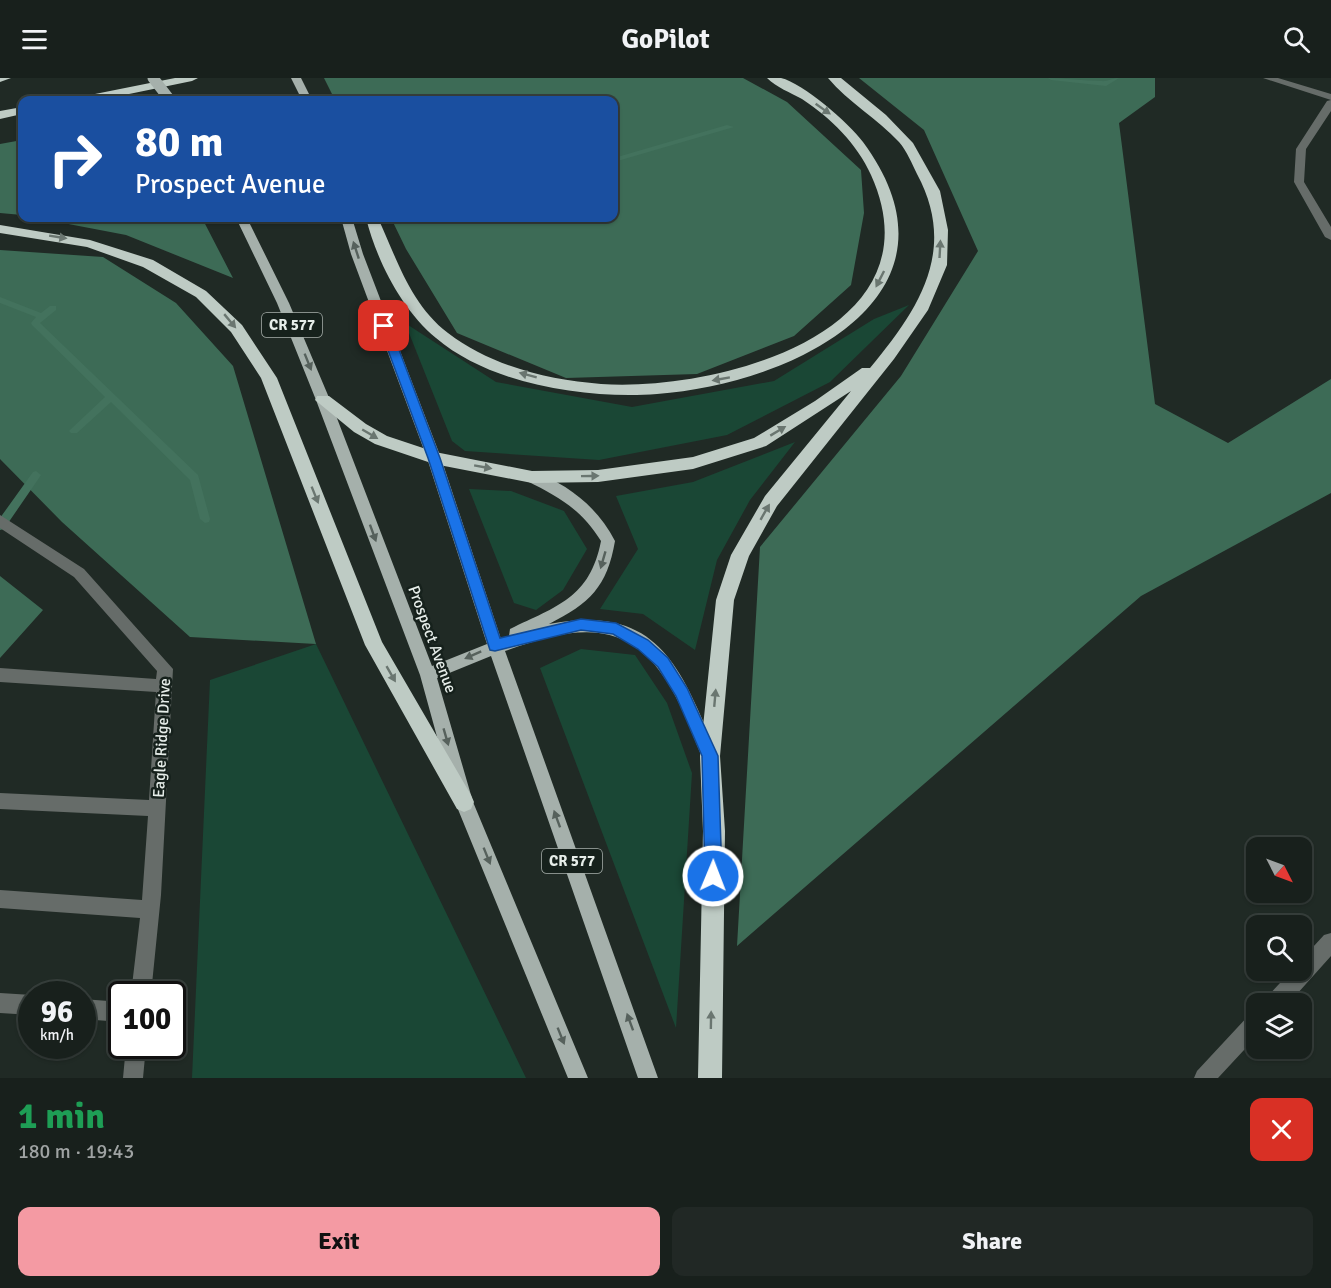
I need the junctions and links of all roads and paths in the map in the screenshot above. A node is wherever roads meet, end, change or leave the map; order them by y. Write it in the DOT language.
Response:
graph roads {
  1 [pos="5,78"];
  2 [pos="153,78"];
  3 [pos="192,78"];
  4 [pos="773,78"];
  5 [pos="834,78"];
  6 [pos="1268,78"];
  7 [pos="0,79"];
  8 [pos="298,81"];
  9 [pos="104,96"];
  10 [pos="167,96"];
  11 [pos="305,96"];
  12 [pos="1331,97"];
  13 [pos="1331,103"];
  14 [pos="18,112"];
  15 [pos="0,115"];
  16 [pos="244,222"];
  17 [pos="347,222"];
  18 [pos="374,222"];
  19 [pos="0,229"];
  20 [pos="1331,237"];
  21 [pos="889,356"];
  22 [pos="323,400"];
  23 [pos="434,458"];
  24 [pos="532,477"];
  25 [pos="0,521"];
  26 [pos="495,645"];
  27 [pos="0,675"];
  28 [pos="428,675"];
  29 [pos="164,686"];
  30 [pos="710,756"];
  31 [pos="0,801"];
  32 [pos="465,802"];
  33 [pos="157,808"];
  34 [pos="0,899"];
  35 [pos="150,910"];
  36 [pos="1331,942"];
  37 [pos="142,981"];
  38 [pos="1284,993"];
  39 [pos="0,1003"];
  40 [pos="18,1004"];
  41 [pos="1246,1033"];
  42 [pos="135,1059"];
  43 [pos="133,1078"];
  44 [pos="578,1078"];
  45 [pos="648,1078"];
  46 [pos="710,1078"];
  47 [pos="1204,1078"];
  1 -- 7 [label="highway"];
  2 -- 10 [label="main road, bridge"];
  3 -- 9 [label="highway"];
  4 -- 18 [label="highway, one-way"];
  21 -- 5 [label="highway, one-way"];
  6 -- 12 [label="street"];
  8 -- 11 [label="main road"];
  13 -- 20 [label="street"];
  14 -- 15 [label="highway"];
  16 -- 22 [label="main road, Prospect Avenue / CR 577, one-way"];
  23 -- 17 [label="main road, CR 577, one-way"];
  19 -- 32 [label="highway, one-way"];
  24 -- 21 [label="highway, one-way"];
  30 -- 21 [label="highway, one-way"];
  22 -- 23 [label="highway, one-way"];
  22 -- 28 [label="main road, Prospect Avenue / CR 577, one-way"];
  23 -- 24 [label="highway, one-way"];
  23 -- 26 [label="main road, CR 577"];
  24 -- 26 [label="main road, one-way"];
  25 -- 29 [label="street, Eagle Ridge Drive"];
  26 -- 28 [label="main road, one-way"];
  26 -- 30 [label="main road"];
  45 -- 26 [label="main road, CR 577, one-way"];
  27 -- 29 [label="street"];
  28 -- 32 [label="main road, Prospect Avenue / CR 577, one-way"];
  29 -- 33 [label="street, Eagle Ridge Drive"];
  46 -- 30 [label="highway, one-way"];
  31 -- 33 [label="street"];
  32 -- 44 [label="main road, Prospect Avenue / CR 577, one-way"];
  33 -- 35 [label="street, Eagle Ridge Drive"];
  34 -- 35 [label="street"];
  35 -- 37 [label="street, Eagle Ridge Drive"];
  36 -- 38 [label="street"];
  39 -- 40 [label="street"];
  41 -- 47 [label="street"];
  42 -- 43 [label="street"];
}
